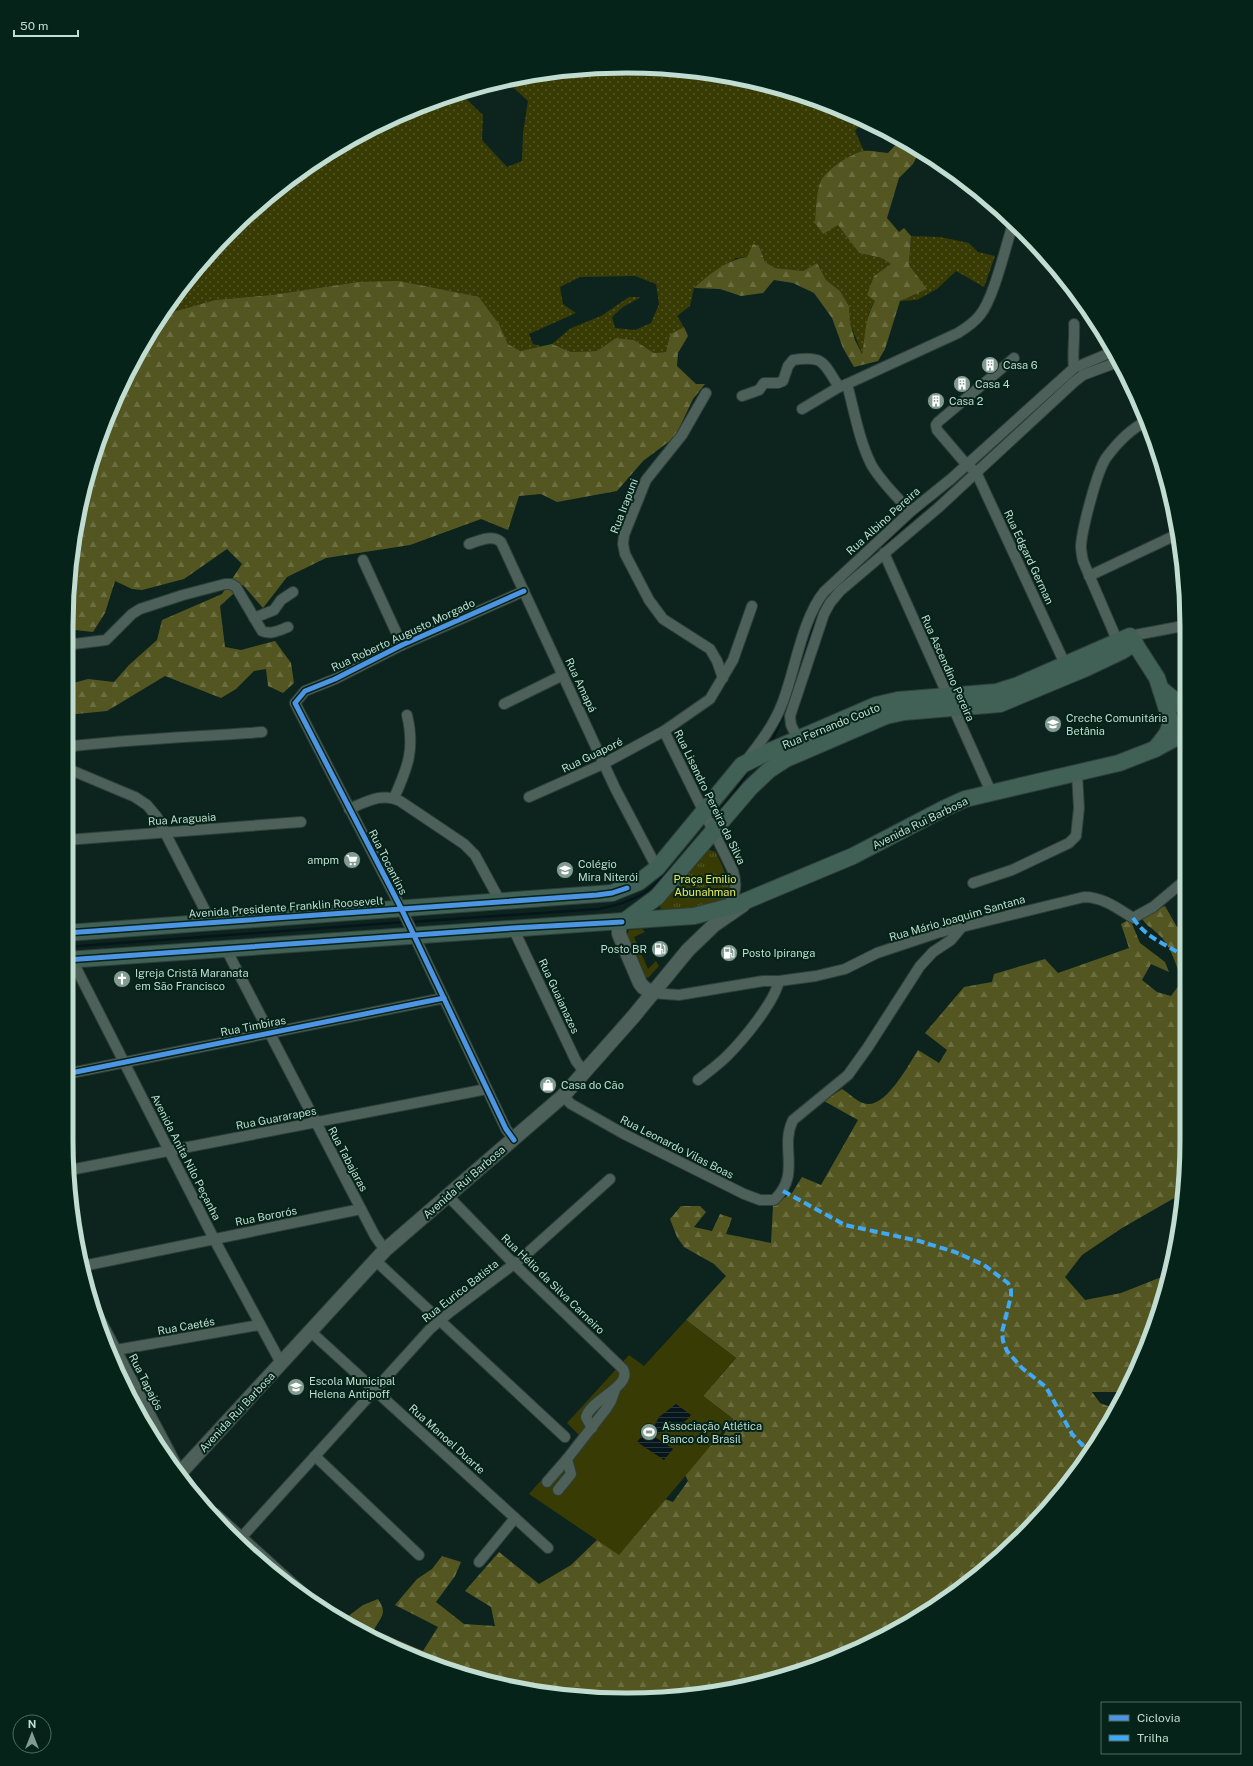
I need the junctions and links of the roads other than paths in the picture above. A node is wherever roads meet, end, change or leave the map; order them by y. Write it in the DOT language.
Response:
graph roads {
  1 [pos="1011,229"];
  2 [pos="1074,324"];
  3 [pos="1108,354"];
  4 [pos="1014,358"];
  5 [pos="1113,364"];
  6 [pos="1074,368"];
  7 [pos="843,386"];
  8 [pos="706,393"];
  9 [pos="742,396"];
  10 [pos="802,410"];
  11 [pos="1141,424"];
  12 [pos="971,468"];
  13 [pos="938,508"];
  14 [pos="918,511"];
  15 [pos="1172,537"];
  16 [pos="469,544"];
  17 [pos="884,553"];
  18 [pos="363,560"];
  19 [pos="1089,576"];
  20 [pos="524,591"];
  21 [pos="292,592"];
  22 [pos="752,606"];
  23 [pos="254,618"];
  24 [pos="1180,627"];
  25 [pos="288,628"];
  26 [pos="1129,640"];
  27 [pos="73,644"];
  28 [pos="402,645"];
  29 [pos="1065,664"];
  30 [pos="563,675"];
  31 [pos="723,678"];
  32 [pos="1161,689"];
  33 [pos="950,702"];
  34 [pos="295,703"];
  35 [pos="504,704"];
  36 [pos="1180,705"];
  37 [pos="407,715"];
  38 [pos="664,731"];
  39 [pos="262,732"];
  40 [pos="1180,736"];
  41 [pos="798,739"];
  42 [pos="73,746"];
  43 [pos="1155,749"];
  44 [pos="603,764"];
  45 [pos="742,766"];
  46 [pos="73,771"];
  47 [pos="1077,774"];
  48 [pos="991,792"];
  49 [pos="529,797"];
  50 [pos="394,798"];
  51 [pos="349,809"];
  52 [pos="704,811"];
  53 [pos="301,822"];
  54 [pos="713,831"];
  55 [pos="165,833"];
  56 [pos="73,840"];
  57 [pos="679,841"];
  58 [pos="657,868"];
  59 [pos="973,883"];
  60 [pos="1180,884"];
  61 [pos="657,897"];
  62 [pos="753,898"];
  63 [pos="500,901"];
  64 [pos="720,910"];
  65 [pos="403,913"];
  66 [pos="671,918"];
  67 [pos="211,922"];
  68 [pos="622,922"];
  69 [pos="513,928"];
  70 [pos="961,928"];
  71 [pos="412,931"];
  72 [pos="73,932"];
  73 [pos="226,949"];
  74 [pos="73,960"];
  75 [pos="73,967"];
  76 [pos="779,981"];
  77 [pos="652,993"];
  78 [pos="444,998"];
  79 [pos="270,1033"];
  80 [pos="124,1062"];
  81 [pos="73,1073"];
  82 [pos="585,1073"];
  83 [pos="698,1080"];
  84 [pos="487,1089"];
  85 [pos="564,1096"];
  86 [pos="316,1122"];
  87 [pos="514,1140"];
  88 [pos="169,1151"];
  89 [pos="74,1169"];
  90 [pos="610,1179"];
  91 [pos="448,1196"];
  92 [pos="361,1209"];
  93 [pos="214,1239"];
  94 [pos="385,1250"];
  95 [pos="376,1261"];
  96 [pos="514,1264"];
  97 [pos="88,1265"];
  98 [pos="439,1320"];
  99 [pos="259,1325"];
  100 [pos="311,1332"];
  101 [pos="110,1338"];
  102 [pos="116,1350"];
  103 [pos="281,1363"];
  104 [pos="375,1390"];
  105 [pos="565,1437"];
  106 [pos="171,1453"];
  107 [pos="315,1456"];
  108 [pos="566,1459"];
  109 [pos="183,1471"];
  110 [pos="547,1482"];
  111 [pos="558,1490"];
  112 [pos="515,1518"];
  113 [pos="242,1537"];
  114 [pos="548,1548"];
  115 [pos="419,1555"];
  116 [pos="479,1562"];
  1 -- 7 [label="street"];
  2 -- 6 [label="street"];
  3 -- 6 [label="street, Rua Albino Pereira"];
  4 -- 12 [label="street, Rua Edgard German"];
  5 -- 12 [label="street, Rua Albino Pereira"];
  6 -- 12 [label="street, Rua Albino Pereira"];
  7 -- 9 [label="street"];
  7 -- 10 [label="street"];
  7 -- 14 [label="street"];
  8 -- 31 [label="street, Rua Irapuni"];
  11 -- 19 [label="street"];
  12 -- 13 [label="street, Rua Albino Pereira"];
  12 -- 14 [label="street, Rua Albino Pereira"];
  12 -- 29 [label="street, Rua Edgard German"];
  13 -- 14 [label="street"];
  13 -- 17 [label="street, Rua Albino Pereira"];
  14 -- 45 [label="street, Rua Albino Pereira"];
  15 -- 19 [label="street"];
  16 -- 20 [label="street, Rua Amapá"];
  17 -- 33 [label="street, Rua Ascendino Pereira"];
  17 -- 41 [label="street, Rua Albino Pereira"];
  18 -- 28 [label="street"];
  19 -- 26 [label="street"];
  20 -- 28 [label="street, Rua Roberto Augusto Morgado"];
  20 -- 30 [label="street, Rua Amapá"];
  21 -- 23 [label="street"];
  22 -- 31 [label="street, Rua Lisandro Pereira da Silva"];
  23 -- 25 [label="street"];
  23 -- 27 [label="street"];
  24 -- 26 [label="street"];
  26 -- 29 [label="main road, Rua Fernando Couto"];
  26 -- 32 [label="main road"];
  26 -- 33 [label="main road, Rua Fernando Couto"];
  28 -- 34 [label="street, Rua Roberto Augusto Morgado"];
  29 -- 33 [label="main road, Rua Fernando Couto"];
  30 -- 35 [label="street"];
  30 -- 44 [label="street, Rua Amapá"];
  31 -- 38 [label="street, Rua Lisandro Pereira da Silva"];
  32 -- 36 [label="main road"];
  32 -- 43 [label="main road"];
  33 -- 41 [label="main road, Rua Fernando Couto"];
  33 -- 48 [label="street, Rua Ascendino Pereira"];
  33 -- 54 [label="main road, Rua Fernando Couto"];
  34 -- 51 [label="street, Rua Tocantins"];
  37 -- 50 [label="street"];
  38 -- 44 [label="street, Rua Guaporé"];
  38 -- 52 [label="street, Rua Lisandro Pereira da Silva"];
  39 -- 42 [label="street"];
  40 -- 43 [label="main road, Avenida Rui Barbosa"];
  41 -- 45 [label="main road, Rua Fernando Couto"];
  43 -- 47 [label="main road, Avenida Rui Barbosa"];
  44 -- 49 [label="street, Rua Guaporé"];
  44 -- 58 [label="street, Rua Amapá"];
  45 -- 52 [label="main road, Rua Fernando Couto"];
  46 -- 55 [label="street"];
  47 -- 48 [label="main road, Avenida Rui Barbosa"];
  47 -- 59 [label="street"];
  48 -- 62 [label="main road, Avenida Rui Barbosa"];
  50 -- 51 [label="street"];
  50 -- 63 [label="street"];
  51 -- 65 [label="street, Rua Tocantins"];
  52 -- 54 [label="street, Rua Lisandro Pereira da Silva"];
  52 -- 57 [label="main road, Rua Fernando Couto"];
  53 -- 55 [label="street, Rua Araguaia"];
  54 -- 57 [label="main road"];
  54 -- 61 [label="main road"];
  54 -- 64 [label="street, Rua Lisandro Pereira da Silva"];
  55 -- 56 [label="street, Rua Araguaia"];
  55 -- 67 [label="street"];
  57 -- 58 [label="main road, Avenida Presidente Franklin Roosevelt"];
  58 -- 63 [label="main road, Avenida Presidente Franklin Roosevelt"];
  60 -- 70 [label="street, Rua Mário Joaquim Santana"];
  61 -- 66 [label="main road"];
  61 -- 68 [label="main road"];
  62 -- 64 [label="main road, Avenida Rui Barbosa"];
  62 -- 77 [label="main road, Avenida Rui Barbosa"];
  63 -- 65 [label="main road, Avenida Presidente Franklin Roosevelt"];
  64 -- 66 [label="main road"];
  65 -- 67 [label="main road, Avenida Presidente Franklin Roosevelt"];
  65 -- 71 [label="street, Rua Tocantins"];
  66 -- 68 [label="main road"];
  67 -- 72 [label="main road, Avenida Presidente Franklin Roosevelt"];
  68 -- 69 [label="main road"];
  68 -- 77 [label="main road"];
  69 -- 71 [label="main road"];
  69 -- 82 [label="street, Rua Guaianazes"];
  70 -- 76 [label="street, Rua Mário Joaquim Santana"];
  70 -- 85 [label="street, Rua Leonardo Vilas Boas"];
  71 -- 73 [label="main road"];
  71 -- 78 [label="street, Rua Tocantins"];
  73 -- 74 [label="main road"];
  73 -- 79 [label="street, Rua Tabajaras"];
  75 -- 80 [label="street, Avenida Anita Nilo Peçanha"];
  76 -- 77 [label="street, Rua Mário Joaquim Santana"];
  76 -- 83 [label="street"];
  77 -- 82 [label="main road, Avenida Rui Barbosa"];
  78 -- 79 [label="street, Rua Timbiras"];
  78 -- 84 [label="street, Rua Tocantins"];
  79 -- 80 [label="street, Rua Timbiras"];
  79 -- 86 [label="street, Rua Tabajaras"];
  80 -- 81 [label="street, Rua Timbiras"];
  80 -- 88 [label="street, Avenida Anita Nilo Peçanha"];
  82 -- 85 [label="main road, Avenida Rui Barbosa"];
  84 -- 86 [label="street, Rua Guararapes"];
  84 -- 87 [label="street, Rua Tocantins"];
  85 -- 87 [label="main road, Avenida Rui Barbosa"];
  86 -- 88 [label="street, Rua Guararapes"];
  86 -- 92 [label="street, Rua Tabajaras"];
  87 -- 91 [label="main road, Avenida Rui Barbosa"];
  88 -- 89 [label="street, Rua Guararapes"];
  88 -- 93 [label="street, Avenida Anita Nilo Peçanha"];
  90 -- 96 [label="street, Rua Eurico Batista"];
  91 -- 94 [label="main road, Avenida Rui Barbosa"];
  91 -- 96 [label="street, Rua Hélio da Silva Carneiro"];
  92 -- 93 [label="street, Rua Bororós"];
  92 -- 94 [label="street, Rua Tabajaras"];
  93 -- 97 [label="street, Rua Bororós"];
  93 -- 99 [label="street, Avenida Anita Nilo Peçanha"];
  94 -- 95 [label="main road, Avenida Rui Barbosa"];
  95 -- 98 [label="street"];
  95 -- 100 [label="main road, Avenida Rui Barbosa"];
  96 -- 98 [label="street, Rua Eurico Batista"];
  96 -- 108 [label="street, Rua Hélio da Silva Carneiro"];
  98 -- 104 [label="street, Rua Eurico Batista"];
  98 -- 105 [label="street"];
  99 -- 102 [label="street, Rua Caetés"];
  99 -- 103 [label="street, Avenida Anita Nilo Peçanha"];
  100 -- 103 [label="main road, Avenida Rui Barbosa"];
  100 -- 104 [label="street, Rua Manoel Duarte"];
  101 -- 102 [label="street, Rua Tapajós"];
  102 -- 106 [label="street, Rua Tapajós"];
  103 -- 109 [label="main road, Avenida Rui Barbosa"];
  104 -- 107 [label="street, Rua Eurico Batista"];
  104 -- 112 [label="street, Rua Manoel Duarte"];
  107 -- 113 [label="street, Rua Eurico Batista"];
  107 -- 115 [label="street"];
  108 -- 110 [label="street, Rua Hélio da Silva Carneiro"];
  108 -- 111 [label="street"];
  112 -- 114 [label="street, Rua Manoel Duarte"];
  112 -- 116 [label="street"];
}
